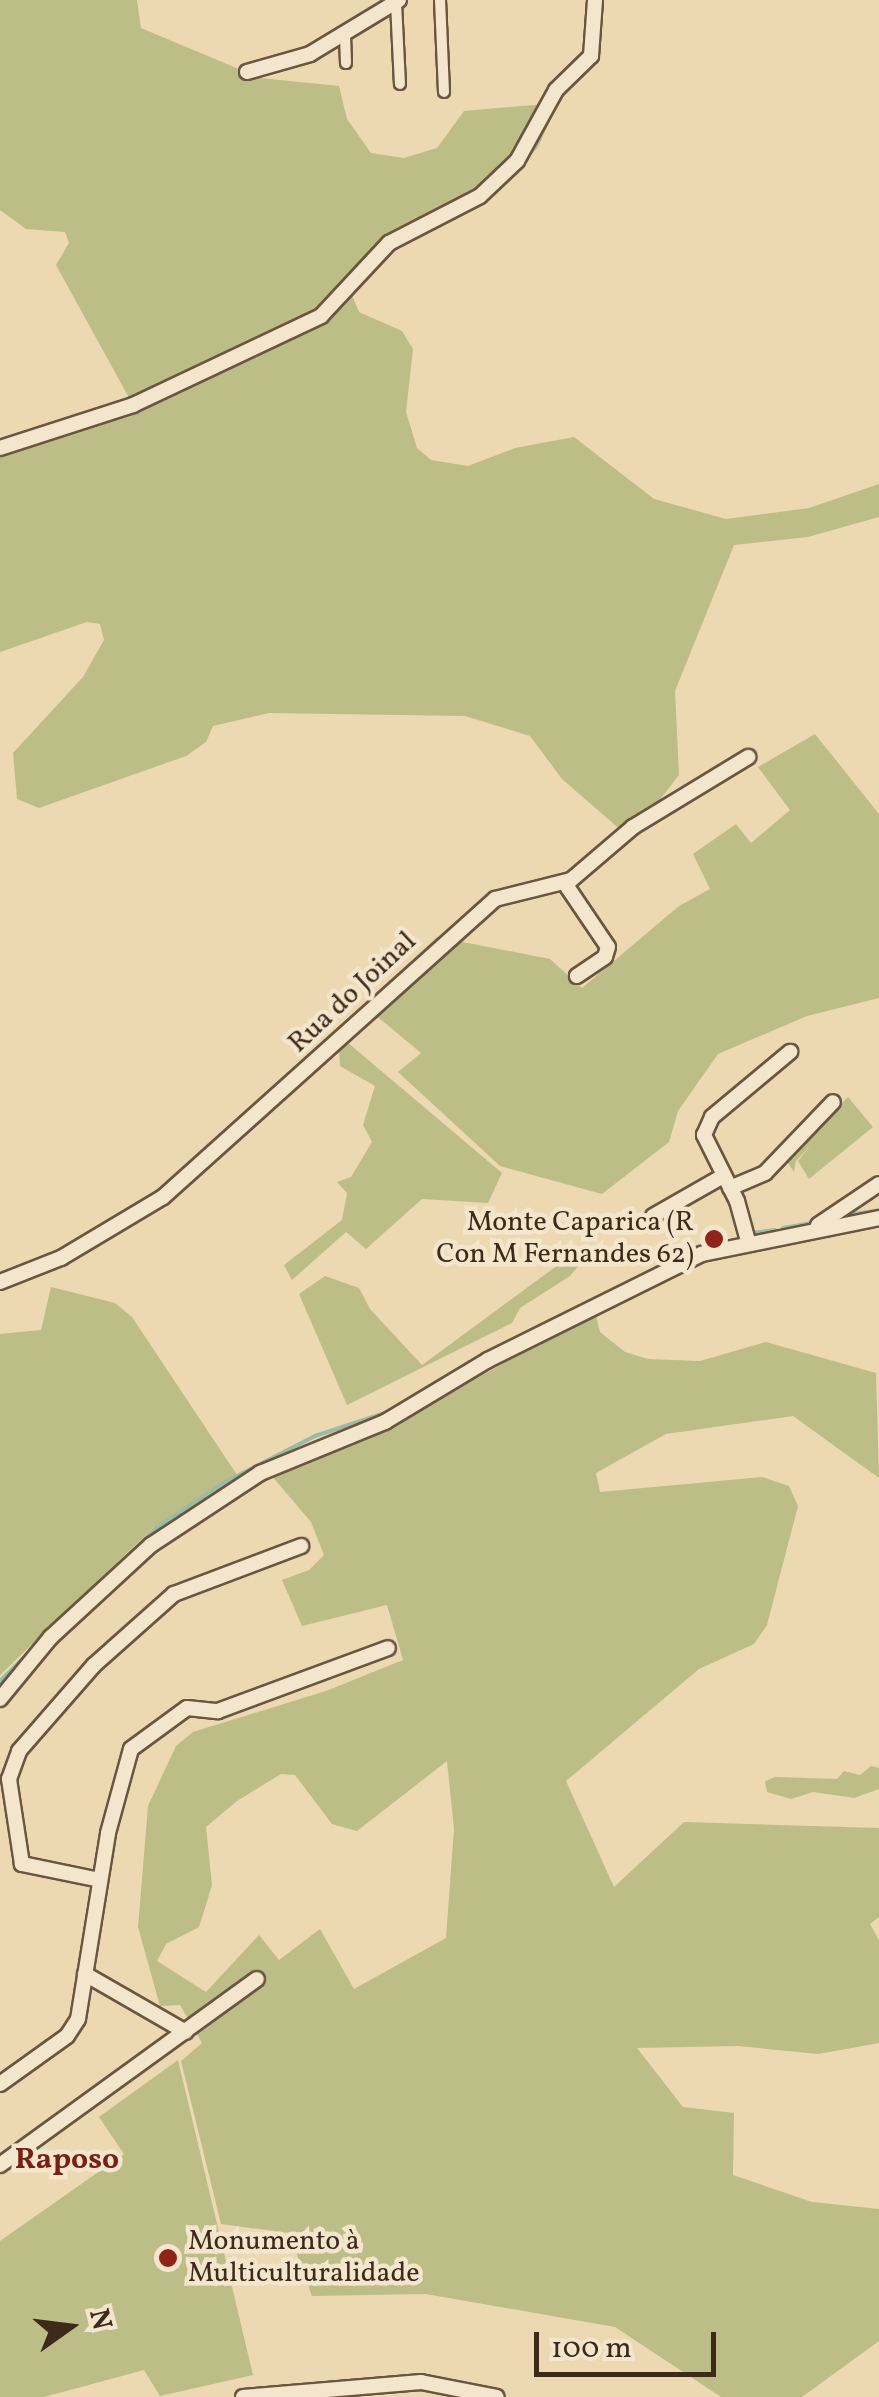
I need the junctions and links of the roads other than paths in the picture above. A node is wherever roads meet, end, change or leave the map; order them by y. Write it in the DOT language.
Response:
graph roads {
  1 [pos="440,0"];
  2 [pos="596,0"];
  3 [pos="397,2"];
  4 [pos="345,35"];
  5 [pos="346,63"];
  6 [pos="247,72"];
  7 [pos="400,84"];
  8 [pos="444,92"];
  9 [pos="0,448"];
  10 [pos="748,757"];
  11 [pos="564,882"];
  12 [pos="577,976"];
  13 [pos="790,1052"];
  14 [pos="833,1102"];
  15 [pos="727,1182"];
  16 [pos="879,1184"];
  17 [pos="653,1216"];
  18 [pos="879,1218"];
  19 [pos="810,1230"];
  20 [pos="748,1241"];
  21 [pos="0,1282"];
  22 [pos="300,1546"];
  23 [pos="388,1648"];
  24 [pos="0,1699"];
  25 [pos="100,1880"];
  26 [pos="85,1974"];
  27 [pos="257,1980"];
  28 [pos="186,2032"];
  29 [pos="0,2084"];
  30 [pos="0,2165"];
  31 [pos="243,2397"];
  32 [pos="497,2397"];
  1 -- 8 [label="street"];
  2 -- 9 [label="street"];
  3 -- 4 [label="street"];
  3 -- 7 [label="street"];
  4 -- 5 [label="street"];
  4 -- 6 [label="street"];
  10 -- 11 [label="street, Rua do Joinal"];
  11 -- 12 [label="street"];
  11 -- 21 [label="street, Rua do Joinal"];
  13 -- 15 [label="street"];
  14 -- 15 [label="street"];
  15 -- 17 [label="street"];
  15 -- 20 [label="street"];
  16 -- 19 [label="street"];
  18 -- 19 [label="street"];
  19 -- 20 [label="street"];
  20 -- 24 [label="street"];
  22 -- 25 [label="street"];
  23 -- 25 [label="street"];
  25 -- 26 [label="street"];
  26 -- 28 [label="street"];
  26 -- 29 [label="street"];
  27 -- 28 [label="street"];
  28 -- 30 [label="street"];
  31 -- 32 [label="street"];
}
